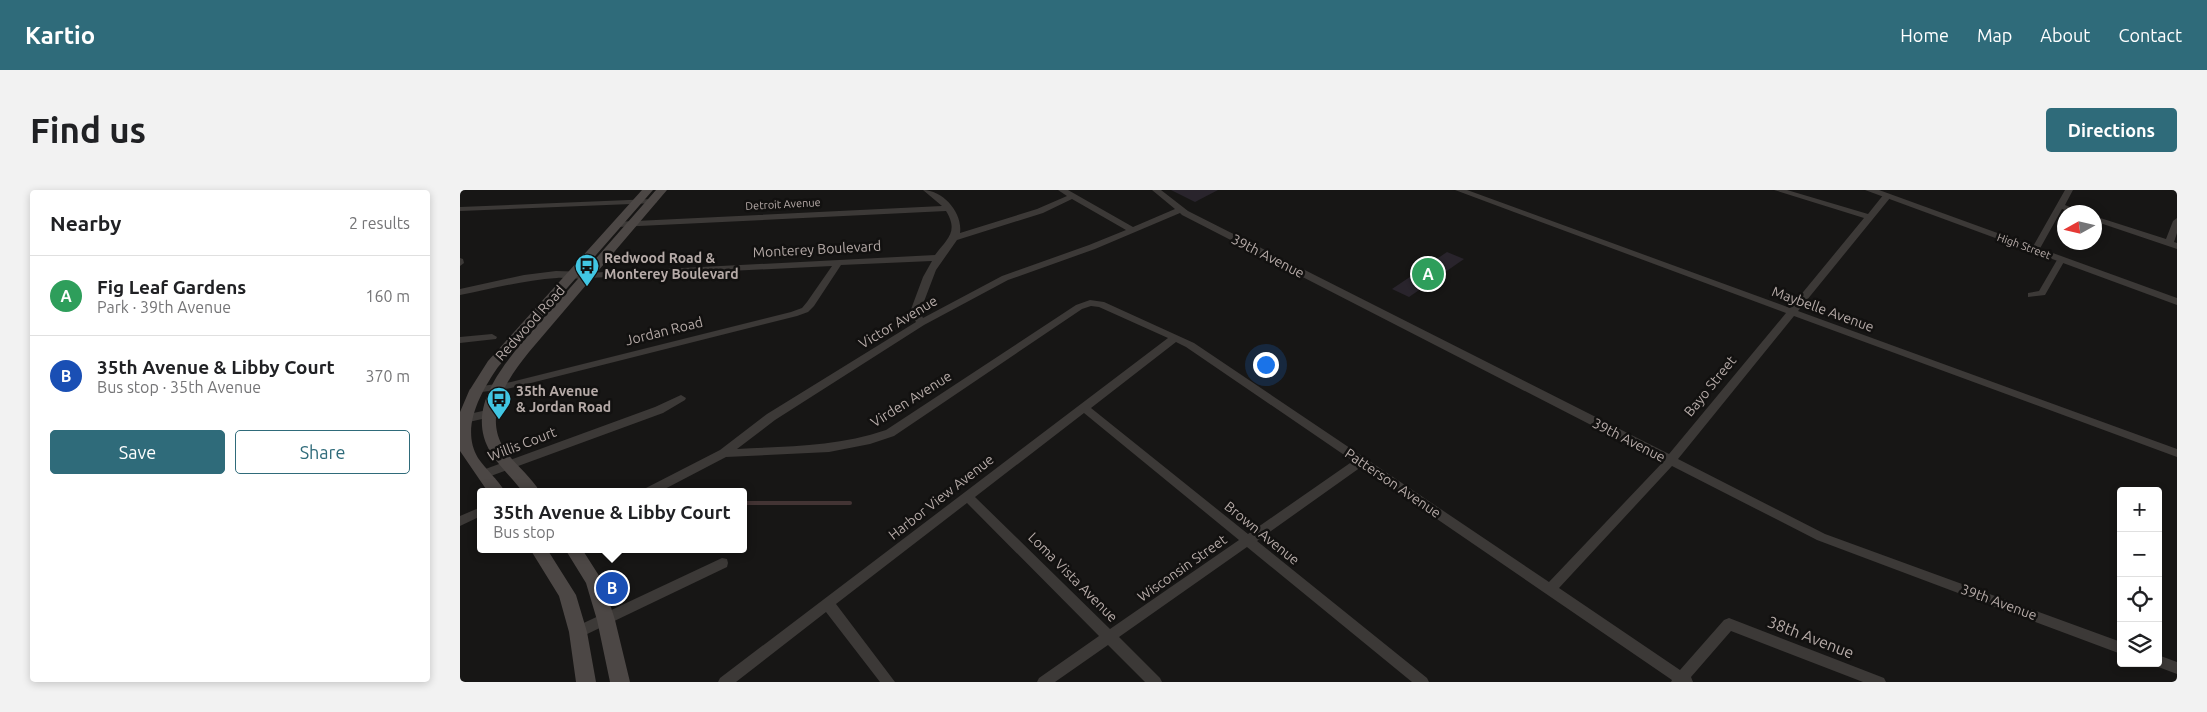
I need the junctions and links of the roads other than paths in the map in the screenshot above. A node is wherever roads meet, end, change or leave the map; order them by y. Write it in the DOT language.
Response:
graph roads {
  1 [pos="648,190"];
  2 [pos="662,190"];
  3 [pos="927,190"];
  4 [pos="1062,190"];
  5 [pos="1156,190"];
  6 [pos="1459,190"];
  7 [pos="1778,190"];
  8 [pos="1870,190"];
  9 [pos="2069,190"];
  10 [pos="1890,193"];
  11 [pos="1073,196"];
  12 [pos="653,201"];
  13 [pos="638,202"];
  14 [pos="2061,205"];
  15 [pos="948,208"];
  16 [pos="460,209"];
  17 [pos="1180,210"];
  18 [pos="2057,212"];
  19 [pos="1868,217"];
  20 [pos="2102,221"];
  21 [pos="2177,222"];
  22 [pos="634,223"];
  23 [pos="618,224"];
  24 [pos="1133,230"];
  25 [pos="954,238"];
  26 [pos="2173,245"];
  27 [pos="2038,247"];
  28 [pos="937,258"];
  29 [pos="2061,260"];
  30 [pos="838,263"];
  31 [pos="574,274"];
  32 [pos="589,275"];
  33 [pos="460,292"];
  34 [pos="2177,294"];
  35 [pos="2031,295"];
  36 [pos="2177,302"];
  37 [pos="1090,303"];
  38 [pos="1791,312"];
  39 [pos="921,323"];
  40 [pos="1176,336"];
  41 [pos="492,337"];
  42 [pos="460,340"];
  43 [pos="497,387"];
  44 [pos="474,390"];
  45 [pos="681,398"];
  46 [pos="1083,407"];
  47 [pos="488,414"];
  48 [pos="462,419"];
  49 [pos="724,453"];
  50 [pos="2177,453"];
  51 [pos="1669,460"];
  52 [pos="1362,461"];
  53 [pos="509,464"];
  54 [pos="484,474"];
  55 [pos="494,488"];
  56 [pos="526,488"];
  57 [pos="656,488"];
  58 [pos="968,496"];
  59 [pos="477,513"];
  60 [pos="460,521"];
  61 [pos="1247,540"];
  62 [pos="541,553"];
  63 [pos="576,553"];
  64 [pos="722,563"];
  65 [pos="1550,589"];
  66 [pos="828,604"];
  67 [pos="606,620"];
  68 [pos="578,632"];
  69 [pos="1110,636"];
  70 [pos="2117,647"];
  71 [pos="2162,663"];
  72 [pos="2177,668"];
  73 [pos="1682,681"];
  74 [pos="586,682"];
  75 [pos="620,682"];
  76 [pos="725,682"];
  77 [pos="888,682"];
  78 [pos="1044,682"];
  79 [pos="1155,682"];
  80 [pos="1422,682"];
  81 [pos="1879,682"];
  1 -- 13 [label="main road, Redwood Road"];
  2 -- 12 [label="main road, Redwood Road"];
  3 -- 15 [label="street"];
  4 -- 11 [label="street"];
  5 -- 17 [label="street, 39th Avenue"];
  6 -- 38 [label="street, Maybelle Avenue"];
  7 -- 19 [label="street"];
  8 -- 10 [label="street, High Street"];
  9 -- 14 [label="street"];
  10 -- 19 [label="street, Bayo Street"];
  10 -- 27 [label="street, High Street"];
  11 -- 24 [label="street"];
  11 -- 25 [label="street"];
  12 -- 13 [label="street"];
  12 -- 22 [label="main road, Redwood Road"];
  13 -- 16 [label="street"];
  13 -- 23 [label="main road, Redwood Road"];
  15 -- 22 [label="street, Detroit Avenue"];
  15 -- 25 [label="street"];
  17 -- 24 [label="street, Victor Avenue"];
  17 -- 51 [label="street, 39th Avenue"];
  18 -- 27 [label="street"];
  19 -- 38 [label="street, Bayo Street"];
  20 -- 26 [label="street"];
  21 -- 26 [label="street"];
  22 -- 23 [label="street, Detroit Avenue"];
  22 -- 32 [label="main road, Redwood Road"];
  23 -- 31 [label="main road, Redwood Road"];
  24 -- 39 [label="street, Victor Avenue"];
  25 -- 28 [label="street"];
  27 -- 29 [label="street, High Street"];
  27 -- 34 [label="street, High Street"];
  28 -- 30 [label="street, Monterey Boulevard"];
  28 -- 39 [label="street"];
  29 -- 35 [label="street"];
  29 -- 36 [label="street, High Street"];
  30 -- 32 [label="street, Monterey Boulevard"];
  30 -- 43 [label="street, Jordan Road"];
  31 -- 32 [label="street, Monterey Boulevard"];
  31 -- 33 [label="street, Monterey Boulevard"];
  31 -- 44 [label="main road, Redwood Road"];
  32 -- 43 [label="main road, Redwood Road"];
  37 -- 40 [label="street, Patterson Avenue"];
  37 -- 49 [label="street, Virden Avenue"];
  38 -- 50 [label="street, Maybelle Avenue"];
  38 -- 51 [label="street, Bayo Street"];
  39 -- 49 [label="street, Victor Avenue"];
  40 -- 46 [label="street, Harbor View Avenue"];
  40 -- 52 [label="street, Patterson Avenue"];
  41 -- 42 [label="street"];
  43 -- 44 [label="street, Jordan Road"];
  43 -- 47 [label="main road, Redwood Road"];
  44 -- 48 [label="main road, Redwood Road"];
  45 -- 53 [label="street, Willis Court"];
  46 -- 58 [label="street, Harbor View Avenue"];
  46 -- 61 [label="street, Brown Avenue"];
  47 -- 48 [label="street"];
  47 -- 53 [label="main road"];
  48 -- 54 [label="main road, Redwood Road"];
  49 -- 57 [label="street, Victor Avenue"];
  51 -- 65 [label="street, Bayo Street"];
  51 -- 70 [label="street, 39th Avenue"];
  52 -- 61 [label="street, Wisconsin Street"];
  52 -- 65 [label="street, Patterson Avenue"];
  53 -- 54 [label="street, Willis Court"];
  53 -- 56 [label="main road"];
  54 -- 55 [label="main road, Redwood Road"];
  58 -- 66 [label="street, Harbor View Avenue"];
  58 -- 69 [label="street, Loma Vista Avenue"];
  59 -- 60 [label="street"];
  61 -- 69 [label="street, Wisconsin Street"];
  61 -- 80 [label="street, Brown Avenue"];
  62 -- 68 [label="main road"];
  63 -- 67 [label="main road"];
  64 -- 67 [label="street"];
  65 -- 73 [label="street, Patterson Avenue"];
  66 -- 76 [label="street, Harbor View Avenue"];
  66 -- 77 [label="street"];
  67 -- 68 [label="street"];
  67 -- 75 [label="main road"];
  68 -- 74 [label="main road"];
  69 -- 78 [label="street, Wisconsin Street"];
  69 -- 79 [label="street, Loma Vista Avenue"];
  71 -- 72 [label="street"];
  73 -- 81 [label="street, 38th Avenue"];
}
